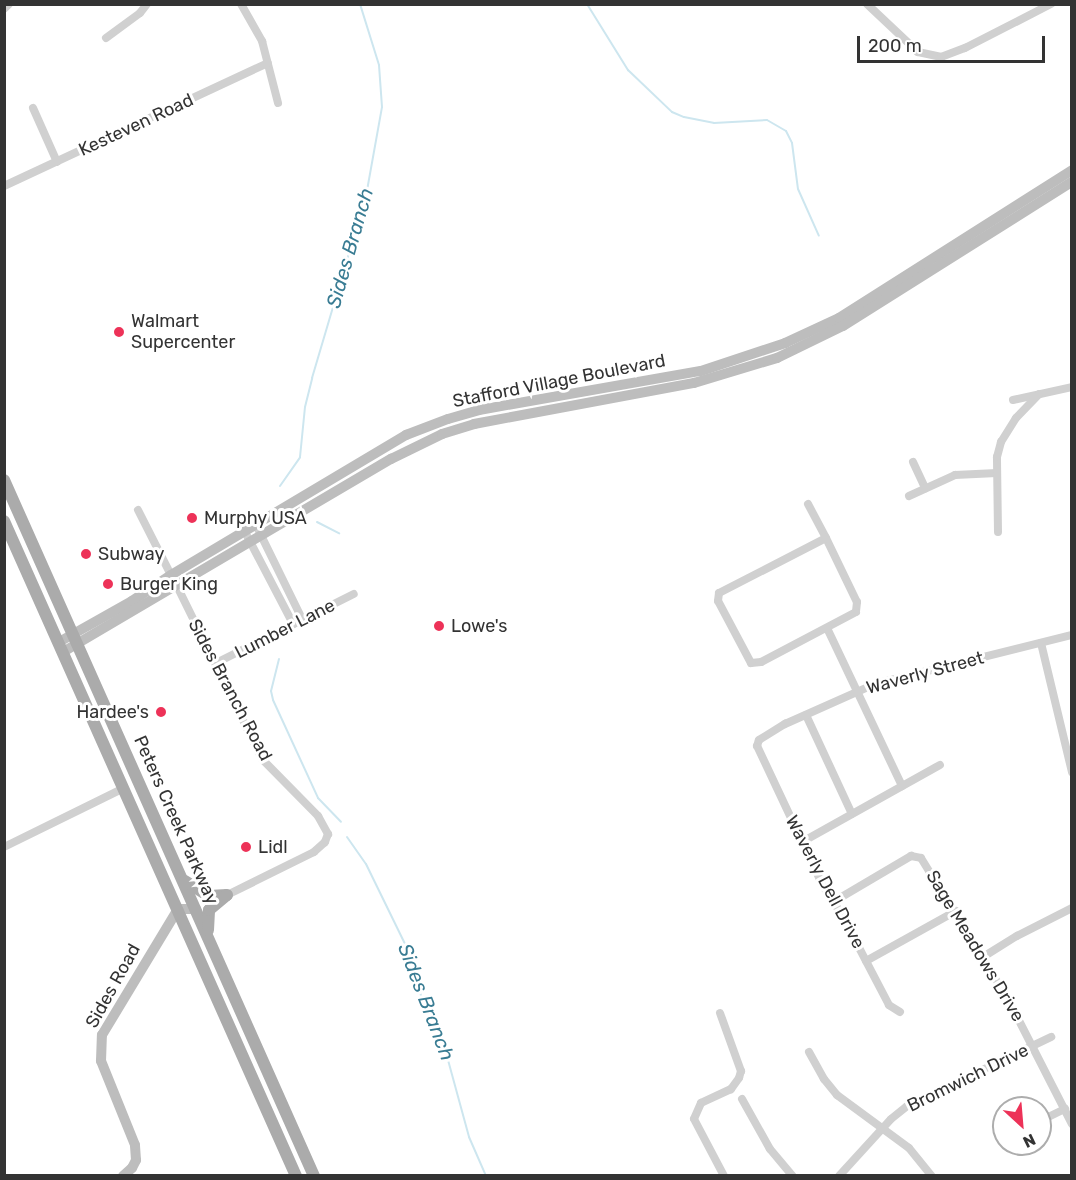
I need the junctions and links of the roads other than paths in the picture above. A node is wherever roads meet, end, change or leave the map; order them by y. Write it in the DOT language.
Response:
graph roads {
  1 [pos="9,4"];
  2 [pos="147,4"];
  3 [pos="241,4"];
  4 [pos="867,4"];
  5 [pos="1051,4"];
  6 [pos="4,9"];
  7 [pos="106,38"];
  8 [pos="268,63"];
  9 [pos="278,103"];
  10 [pos="33,108"];
  11 [pos="57,162"];
  12 [pos="1071,170"];
  13 [pos="1071,182"];
  14 [pos="4,186"];
  15 [pos="1071,387"];
  16 [pos="1039,394"];
  17 [pos="1013,400"];
  18 [pos="913,462"];
  19 [pos="997,473"];
  20 [pos="4,480"];
  21 [pos="925,488"];
  22 [pos="909,496"];
  23 [pos="808,504"];
  24 [pos="138,510"];
  25 [pos="4,521"];
  26 [pos="256,525"];
  27 [pos="245,532"];
  28 [pos="998,532"];
  29 [pos="262,536"];
  30 [pos="826,538"];
  31 [pos="251,543"];
  32 [pos="171,575"];
  33 [pos="283,578"];
  34 [pos="273,583"];
  35 [pos="177,586"];
  36 [pos="354,594"];
  37 [pos="302,619"];
  38 [pos="293,624"];
  39 [pos="827,628"];
  40 [pos="1071,635"];
  41 [pos="77,640"];
  42 [pos="1041,643"];
  43 [pos="61,647"];
  44 [pos="216,663"];
  45 [pos="859,692"];
  46 [pos="806,715"];
  47 [pos="757,746"];
  48 [pos="940,765"];
  49 [pos="1071,772"];
  50 [pos="902,786"];
  51 [pos="124,788"];
  52 [pos="852,814"];
  53 [pos="802,842"];
  54 [pos="4,847"];
  55 [pos="170,850"];
  56 [pos="182,879"];
  57 [pos="227,895"];
  58 [pos="833,902"];
  59 [pos="1071,908"];
  60 [pos="178,909"];
  61 [pos="196,909"];
  62 [pos="956,911"];
  63 [pos="183,922"];
  64 [pos="207,934"];
  65 [pos="155,945"];
  66 [pos="983,957"];
  67 [pos="866,961"];
  68 [pos="900,1012"];
  69 [pos="720,1013"];
  70 [pos="1051,1037"];
  71 [pos="1033,1046"];
  72 [pos="809,1052"];
  73 [pos="742,1099"];
  74 [pos="1065,1109"];
  75 [pos="1052,1115"];
  76 [pos="1071,1124"];
  77 [pos="882,1128"];
  78 [pos="123,1176"];
  79 [pos="296,1176"];
  80 [pos="314,1176"];
  81 [pos="724,1176"];
  82 [pos="793,1176"];
  83 [pos="839,1176"];
  84 [pos="932,1176"];
  1 -- 6 [label="street"];
  2 -- 7 [label="street"];
  3 -- 8 [label="street"];
  4 -- 5 [label="street"];
  8 -- 9 [label="street"];
  8 -- 11 [label="street, Kesteven Road"];
  10 -- 11 [label="street"];
  11 -- 14 [label="street, Kesteven Road"];
  12 -- 26 [label="main road, Stafford Village Boulevard"];
  13 -- 29 [label="main road, Stafford Village Boulevard"];
  15 -- 16 [label="street"];
  16 -- 17 [label="street"];
  16 -- 19 [label="street"];
  18 -- 21 [label="street"];
  19 -- 21 [label="street"];
  19 -- 28 [label="street"];
  20 -- 41 [label="main road, Peters Creek Parkway"];
  21 -- 22 [label="street"];
  23 -- 30 [label="street"];
  24 -- 32 [label="street"];
  25 -- 43 [label="main road, Peters Creek Parkway"];
  26 -- 27 [label="main road, Stafford Village Boulevard"];
  26 -- 29 [label="street"];
  27 -- 31 [label="street"];
  27 -- 32 [label="main road, Stafford Village Boulevard"];
  29 -- 31 [label="main road, Stafford Village Boulevard"];
  29 -- 33 [label="street"];
  30 -- 39 [label="street"];
  30 -- 39 [label="street"];
  31 -- 34 [label="street"];
  31 -- 35 [label="main road, Stafford Village Boulevard"];
  32 -- 41 [label="main road, Stafford Village Boulevard"];
  33 -- 34 [label="street"];
  33 -- 37 [label="street"];
  34 -- 38 [label="street"];
  35 -- 41 [label="main road, Stafford Village Boulevard"];
  35 -- 44 [label="street, Sides Branch Road"];
  36 -- 37 [label="street, Lumber Lane"];
  37 -- 38 [label="street, Lumber Lane"];
  38 -- 44 [label="street, Lumber Lane"];
  39 -- 45 [label="street"];
  40 -- 42 [label="street, Waverly Street"];
  41 -- 43 [label="main road, Stafford Village Boulevard"];
  41 -- 55 [label="main road, Peters Creek Parkway"];
  42 -- 45 [label="street, Waverly Street"];
  42 -- 49 [label="street"];
  43 -- 51 [label="main road, Peters Creek Parkway"];
  44 -- 57 [label="street, Sides Branch Road"];
  45 -- 46 [label="street, Waverly Street"];
  45 -- 50 [label="street"];
  46 -- 47 [label="street, Waverly Street"];
  46 -- 52 [label="street"];
  47 -- 53 [label="street, Waverly Dell Drive"];
  48 -- 50 [label="street"];
  50 -- 52 [label="street"];
  51 -- 54 [label="street"];
  51 -- 55 [label="main road"];
  51 -- 60 [label="main road, Peters Creek Parkway"];
  52 -- 53 [label="street"];
  53 -- 58 [label="street, Waverly Dell Drive"];
  55 -- 56 [label="main road, Peters Creek Parkway"];
  56 -- 57 [label="main road"];
  56 -- 61 [label="main road, Peters Creek Parkway"];
  57 -- 64 [label="main road"];
  58 -- 62 [label="street, Sage Meadows Drive"];
  58 -- 67 [label="street, Waverly Dell Drive"];
  59 -- 66 [label="street"];
  60 -- 61 [label="main road"];
  60 -- 63 [label="main road, Peters Creek Parkway"];
  60 -- 65 [label="main road, Sides Road"];
  61 -- 63 [label="main road, Sides Road"];
  61 -- 64 [label="main road, Peters Creek Parkway"];
  62 -- 66 [label="street, Sage Meadows Drive"];
  62 -- 67 [label="street"];
  63 -- 65 [label="main road, Sides Road"];
  63 -- 79 [label="main road, Peters Creek Parkway"];
  64 -- 80 [label="main road, Peters Creek Parkway"];
  65 -- 78 [label="main road, Sides Road"];
  66 -- 71 [label="street, Sage Meadows Drive"];
  67 -- 68 [label="street, Waverly Dell Drive"];
  69 -- 81 [label="street"];
  70 -- 71 [label="street, Bromwich Drive"];
  71 -- 74 [label="street, Sage Meadows Drive"];
  71 -- 77 [label="street, Bromwich Drive"];
  72 -- 77 [label="street"];
  73 -- 82 [label="street"];
  74 -- 75 [label="street"];
  74 -- 76 [label="street, Sage Meadows Drive"];
  77 -- 83 [label="street, Bromwich Drive"];
  77 -- 84 [label="street"];
}
